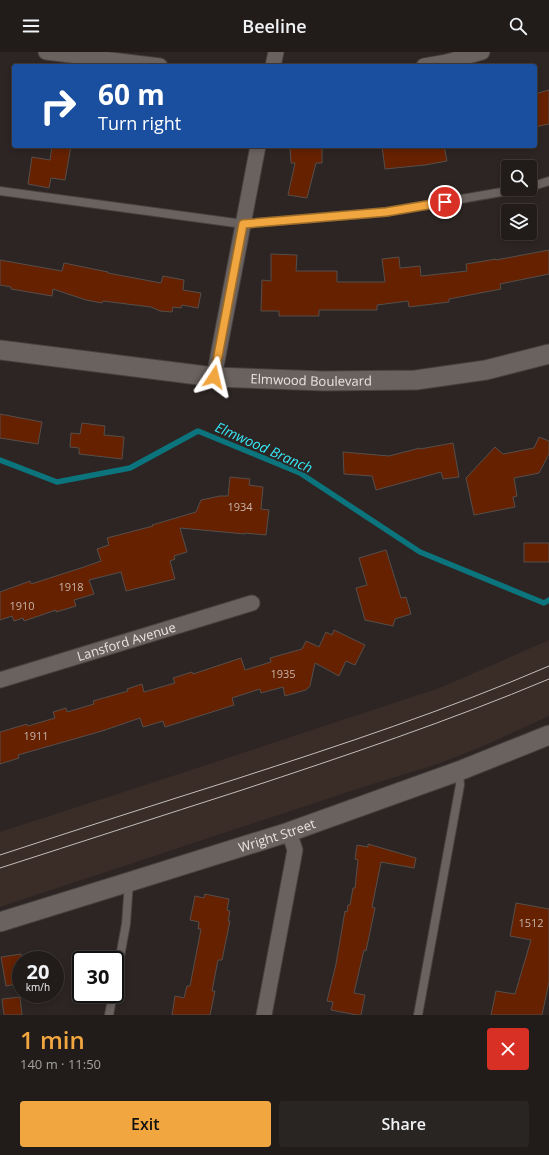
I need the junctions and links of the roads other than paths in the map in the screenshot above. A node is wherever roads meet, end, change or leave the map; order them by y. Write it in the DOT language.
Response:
graph roads {
  1 [pos="46,52"];
  2 [pos="276,52"];
  3 [pos="482,52"];
  4 [pos="144,64"];
  5 [pos="273,64"];
  6 [pos="436,64"];
  7 [pos="258,148"];
  8 [pos="549,181"];
  9 [pos="537,185"];
  10 [pos="0,191"];
  11 [pos="501,192"];
  12 [pos="243,224"];
  13 [pos="0,350"];
  14 [pos="549,354"];
  15 [pos="214,377"];
  16 [pos="252,603"];
  17 [pos="0,680"];
  18 [pos="549,735"];
  19 [pos="459,771"];
  20 [pos="289,832"];
  21 [pos="129,882"];
  22 [pos="0,922"];
  23 [pos="121,951"];
  24 [pos="111,1003"];
  25 [pos="109,1015"];
  26 [pos="264,1015"];
  27 [pos="418,1015"];
  1 -- 4 [label="street"];
  2 -- 5 [label="street"];
  3 -- 6 [label="street"];
  7 -- 12 [label="street"];
  8 -- 9 [label="lane"];
  10 -- 12 [label="lane"];
  11 -- 12 [label="lane"];
  12 -- 15 [label="street"];
  13 -- 15 [label="street, Elmwood Boulevard"];
  14 -- 15 [label="street, Elmwood Boulevard"];
  16 -- 17 [label="street, Lansford Avenue"];
  18 -- 19 [label="street, Wright Street"];
  19 -- 20 [label="street, Wright Street"];
  19 -- 27 [label="lane"];
  20 -- 21 [label="street, Wright Street"];
  20 -- 26 [label="street"];
  21 -- 22 [label="street, Wright Street"];
  21 -- 23 [label="lane"];
  24 -- 25 [label="lane"];
}
